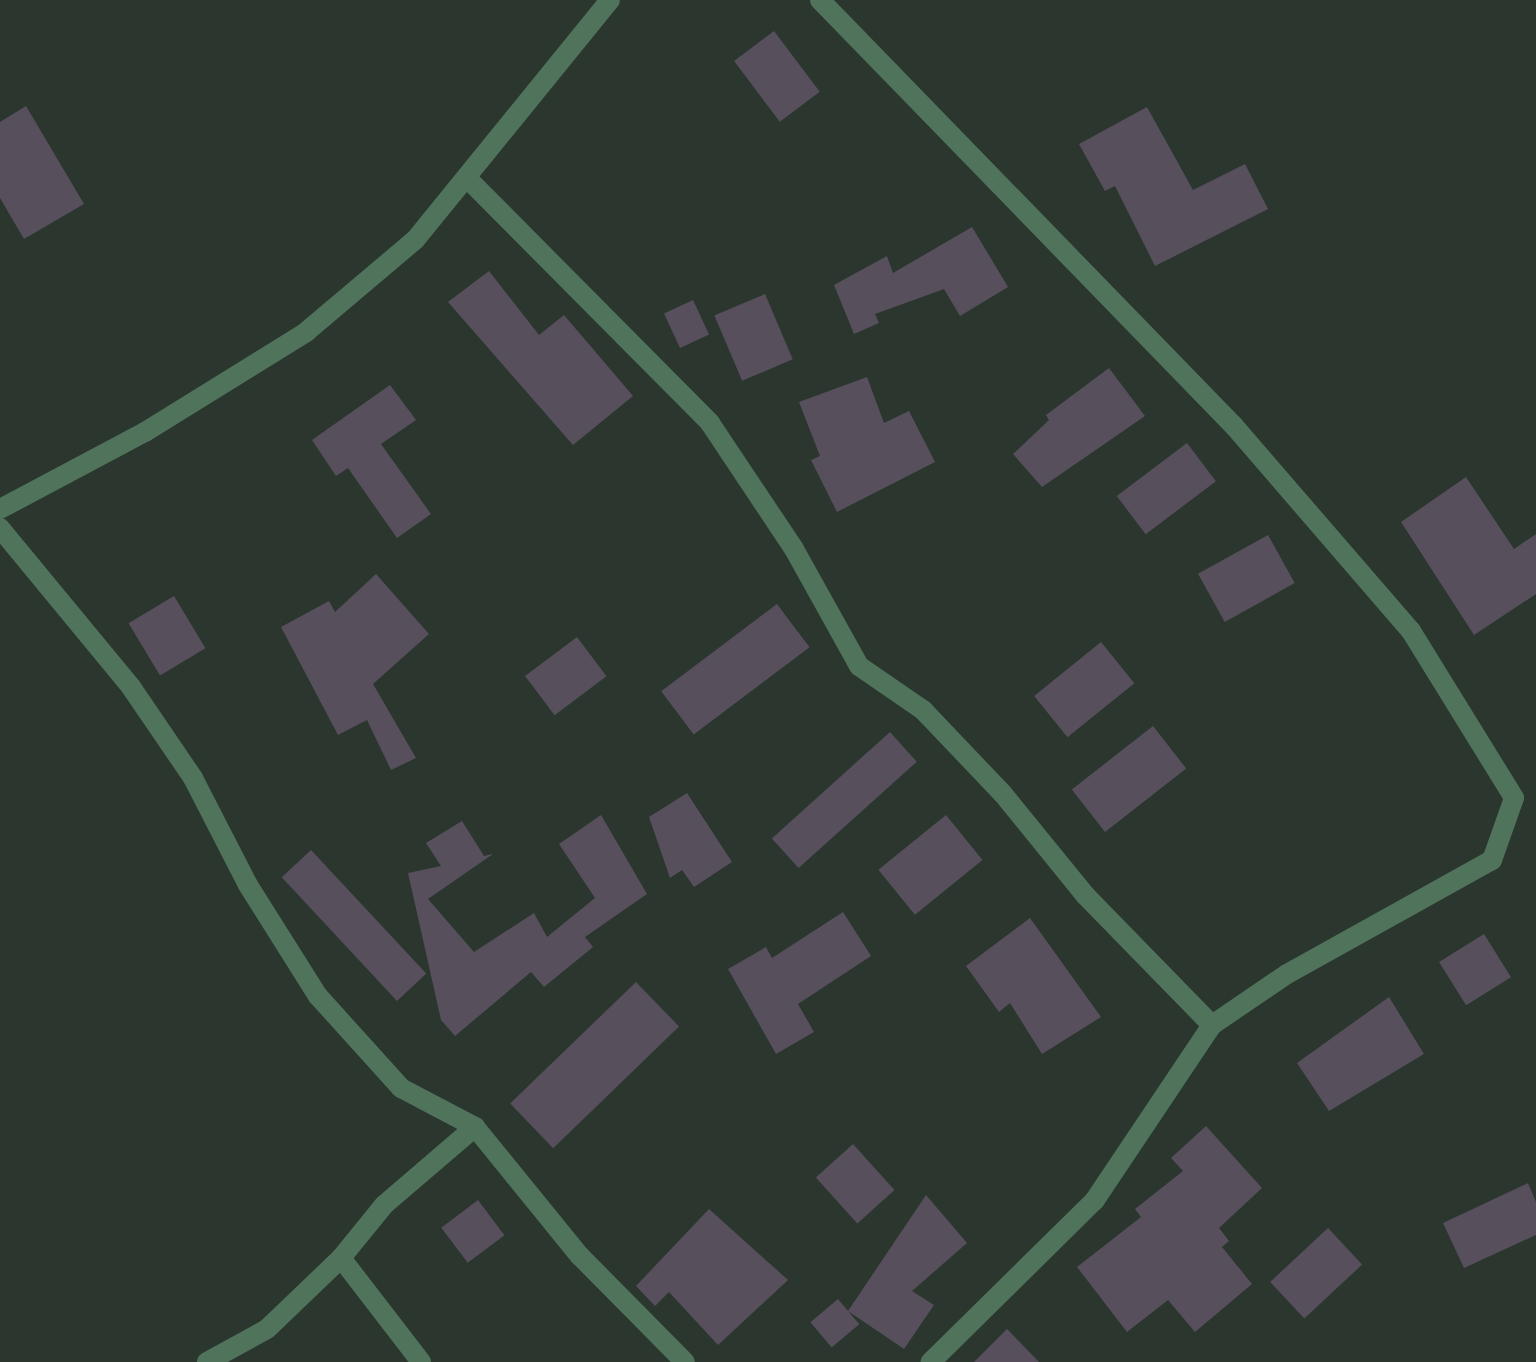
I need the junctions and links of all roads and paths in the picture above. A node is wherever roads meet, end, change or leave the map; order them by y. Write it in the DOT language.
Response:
graph roads {
  1 [pos="610,0"];
  2 [pos="820,0"];
  3 [pos="467,178"];
  4 [pos="0,509"];
  5 [pos="0,528"];
  6 [pos="1212,1025"];
  7 [pos="475,1127"];
  8 [pos="341,1258"];
  9 [pos="207,1362"];
  10 [pos="421,1362"];
  11 [pos="685,1362"];
  12 [pos="931,1362"];
  1 -- 3 [label="street"];
  2 -- 6 [label="street"];
  3 -- 4 [label="street"];
  3 -- 6 [label="street"];
  5 -- 7 [label="street"];
  6 -- 12 [label="street"];
  7 -- 8 [label="street"];
  7 -- 11 [label="street"];
  8 -- 9 [label="street"];
  8 -- 10 [label="street"];
}
